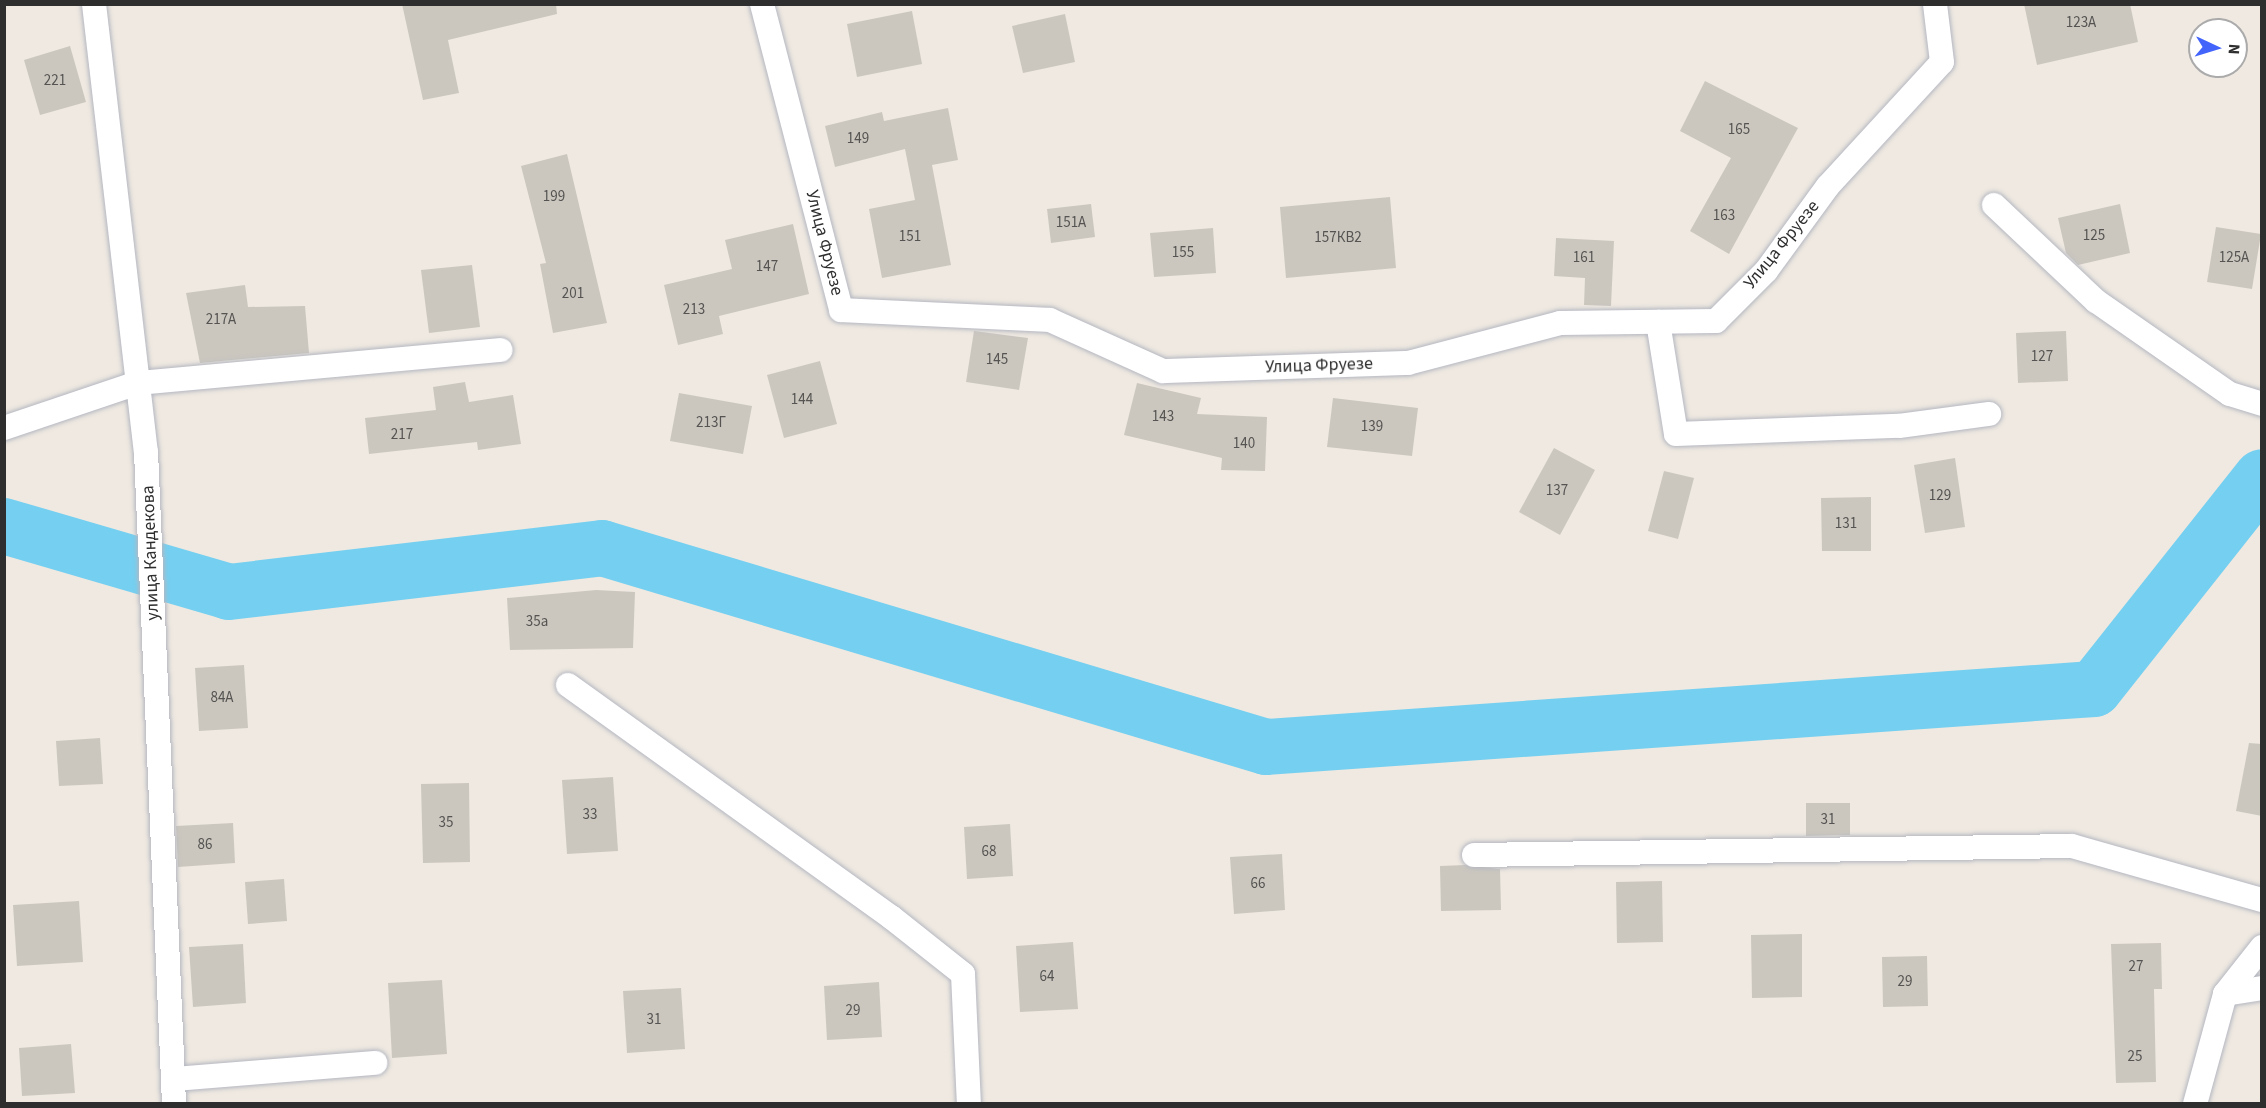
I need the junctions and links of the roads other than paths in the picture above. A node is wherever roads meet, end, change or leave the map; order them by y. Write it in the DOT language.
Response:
graph roads {
  1 [pos="94,4"];
  2 [pos="762,4"];
  3 [pos="1935,4"];
  4 [pos="1994,205"];
  5 [pos="1658,322"];
  6 [pos="500,350"];
  7 [pos="138,384"];
  8 [pos="2262,404"];
  9 [pos="1989,414"];
  10 [pos="4,428"];
  11 [pos="568,685"];
  12 [pos="1474,855"];
  13 [pos="2262,900"];
  14 [pos="2262,947"];
  15 [pos="2262,988"];
  16 [pos="2225,994"];
  17 [pos="375,1062"];
  18 [pos="174,1079"];
  19 [pos="174,1104"];
  20 [pos="969,1104"];
  21 [pos="2195,1104"];
  1 -- 7 [label="street, улица Кандекова"];
  2 -- 5 [label="street, Улица Фруезе"];
  3 -- 5 [label="street, Улица Фруезе"];
  4 -- 8 [label="street"];
  5 -- 9 [label="street"];
  6 -- 7 [label="street"];
  7 -- 10 [label="street"];
  7 -- 18 [label="street, улица Кандекова"];
  11 -- 20 [label="street"];
  12 -- 13 [label="street"];
  14 -- 16 [label="street"];
  15 -- 16 [label="street"];
  16 -- 21 [label="street"];
  17 -- 18 [label="street"];
  18 -- 19 [label="street, улица Кандекова"];
}
